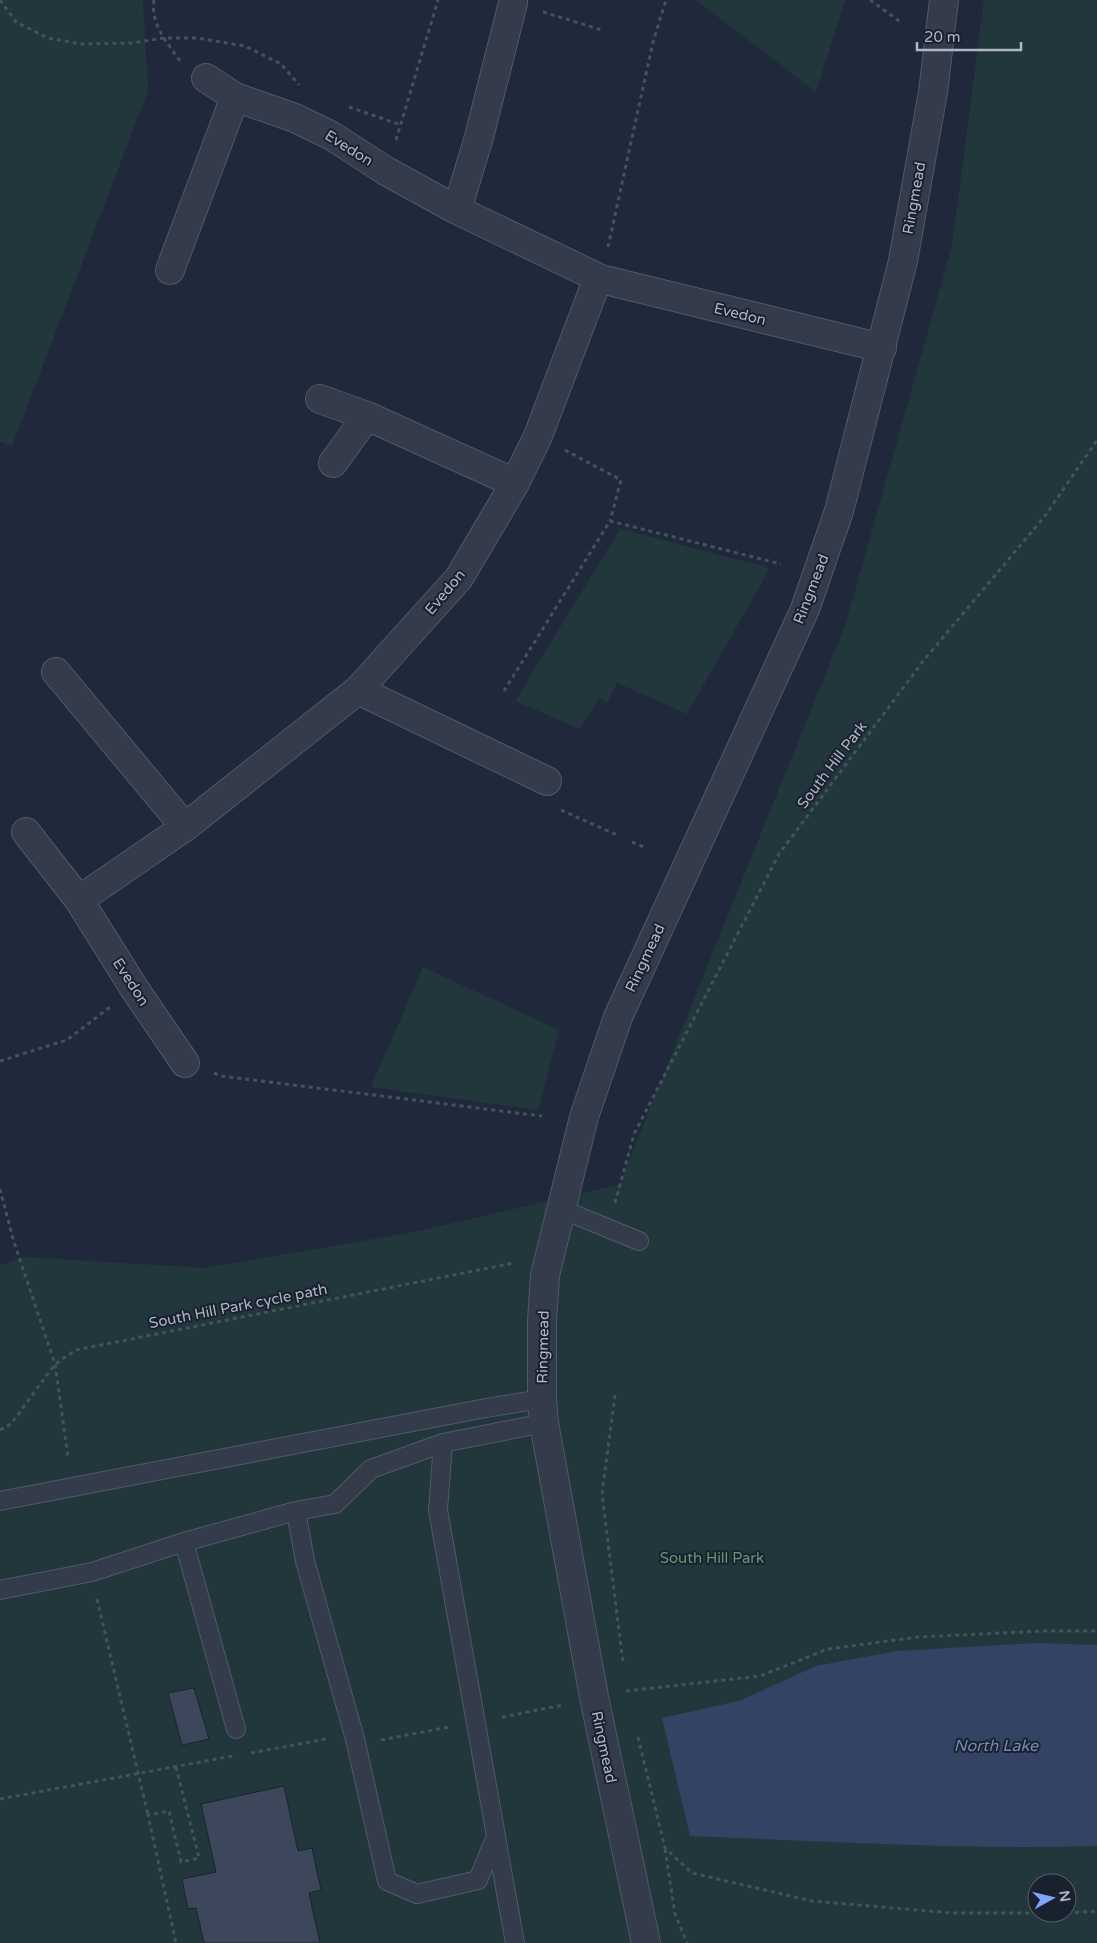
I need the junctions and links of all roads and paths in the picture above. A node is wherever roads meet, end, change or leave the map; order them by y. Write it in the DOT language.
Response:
graph roads {
  1 [pos="0,0"];
  2 [pos="154,0"];
  3 [pos="438,0"];
  4 [pos="666,0"];
  5 [pos="870,0"];
  6 [pos="944,0"];
  7 [pos="514,3"];
  8 [pos="902,23"];
  9 [pos="602,30"];
  10 [pos="164,38"];
  11 [pos="206,78"];
  12 [pos="305,92"];
  13 [pos="235,97"];
  14 [pos="348,107"];
  15 [pos="401,125"];
  16 [pos="386,171"];
  17 [pos="457,210"];
  18 [pos="170,270"];
  19 [pos="600,279"];
  20 [pos="882,348"];
  21 [pos="320,399"];
  22 [pos="367,416"];
  23 [pos="538,436"];
  24 [pos="1097,440"];
  25 [pos="333,463"];
  26 [pos="515,483"];
  27 [pos="610,521"];
  28 [pos="782,564"];
  29 [pos="56,672"];
  30 [pos="358,690"];
  31 [pos="504,691"];
  32 [pos="547,781"];
  33 [pos="185,827"];
  34 [pos="26,832"];
  35 [pos="617,835"];
  36 [pos="632,842"];
  37 [pos="646,848"];
  38 [pos="79,900"];
  39 [pos="134,988"];
  40 [pos="0,1061"];
  41 [pos="185,1063"];
  42 [pos="542,1116"];
  43 [pos="0,1189"];
  44 [pos="561,1209"];
  45 [pos="608,1228"];
  46 [pos="638,1241"];
  47 [pos="514,1263"];
  48 [pos="55,1364"];
  49 [pos="615,1395"];
  50 [pos="543,1411"];
  51 [pos="0,1430"];
  52 [pos="443,1443"];
  53 [pos="68,1457"];
  54 [pos="0,1501"];
  55 [pos="296,1510"];
  56 [pos="184,1542"];
  57 [pos="0,1590"];
  58 [pos="97,1598"];
  59 [pos="1097,1632"];
  60 [pos="624,1671"];
  61 [pos="628,1700"];
  62 [pos="563,1704"];
  63 [pos="497,1718"];
  64 [pos="456,1726"];
  65 [pos="635,1728"];
  66 [pos="236,1729"];
  67 [pos="328,1738"];
  68 [pos="373,1741"];
  69 [pos="176,1767"];
  70 [pos="138,1773"];
  71 [pos="0,1799"];
  72 [pos="148,1815"];
  73 [pos="496,1836"];
  74 [pos="665,1848"];
  75 [pos="1097,1911"];
  76 [pos="1077,1912"];
  77 [pos="1027,1913"];
  78 [pos="176,1943"];
  79 [pos="514,1943"];
  80 [pos="646,1943"];
  81 [pos="687,1943"];
  1 -- 10 [label="path"];
  2 -- 10 [label="path"];
  3 -- 15 [label="path"];
  4 -- 19 [label="path"];
  5 -- 8 [label="path"];
  6 -- 20 [label="street, Ringmead"];
  7 -- 9 [label="path"];
  7 -- 17 [label="street"];
  10 -- 11 [label="path"];
  10 -- 12 [label="path"];
  11 -- 13 [label="street, Evedon"];
  13 -- 16 [label="street, Evedon"];
  13 -- 18 [label="street"];
  14 -- 15 [label="path"];
  15 -- 16 [label="path"];
  16 -- 17 [label="street, Evedon"];
  17 -- 19 [label="street, Evedon"];
  19 -- 20 [label="street, Evedon"];
  19 -- 23 [label="street, Evedon"];
  20 -- 44 [label="street, Ringmead"];
  21 -- 22 [label="street"];
  22 -- 25 [label="street"];
  22 -- 26 [label="street"];
  23 -- 26 [label="street, Evedon"];
  23 -- 27 [label="path"];
  24 -- 45 [label="path, South Hill Park"];
  26 -- 30 [label="street, Evedon"];
  27 -- 28 [label="path"];
  27 -- 31 [label="path"];
  29 -- 33 [label="street"];
  30 -- 32 [label="street"];
  30 -- 33 [label="street, Evedon"];
  32 -- 35 [label="path"];
  33 -- 38 [label="street, Evedon"];
  34 -- 38 [label="street, Evedon"];
  36 -- 37 [label="path"];
  38 -- 39 [label="street, Evedon"];
  39 -- 40 [label="path"];
  39 -- 41 [label="street, Evedon"];
  41 -- 42 [label="path"];
  43 -- 48 [label="path"];
  44 -- 45 [label="lane"];
  44 -- 50 [label="street, Ringmead"];
  45 -- 46 [label="lane"];
  47 -- 48 [label="path, South Hill Park cycle path"];
  48 -- 51 [label="path, South Hill Park cycle path"];
  48 -- 53 [label="path"];
  49 -- 60 [label="path"];
  50 -- 52 [label="lane"];
  50 -- 54 [label="lane"];
  50 -- 80 [label="street, Ringmead"];
  52 -- 55 [label="lane"];
  52 -- 73 [label="lane"];
  55 -- 56 [label="lane"];
  55 -- 73 [label="lane"];
  56 -- 57 [label="lane"];
  56 -- 66 [label="lane"];
  58 -- 70 [label="path"];
  59 -- 61 [label="path"];
  62 -- 63 [label="path"];
  64 -- 68 [label="path"];
  65 -- 74 [label="path"];
  67 -- 69 [label="path"];
  69 -- 70 [label="path"];
  69 -- 72 [label="path"];
  70 -- 71 [label="path"];
  70 -- 72 [label="path"];
  72 -- 78 [label="path"];
  73 -- 79 [label="lane"];
  74 -- 77 [label="path"];
  74 -- 81 [label="path"];
  75 -- 76 [label="path"];
}
